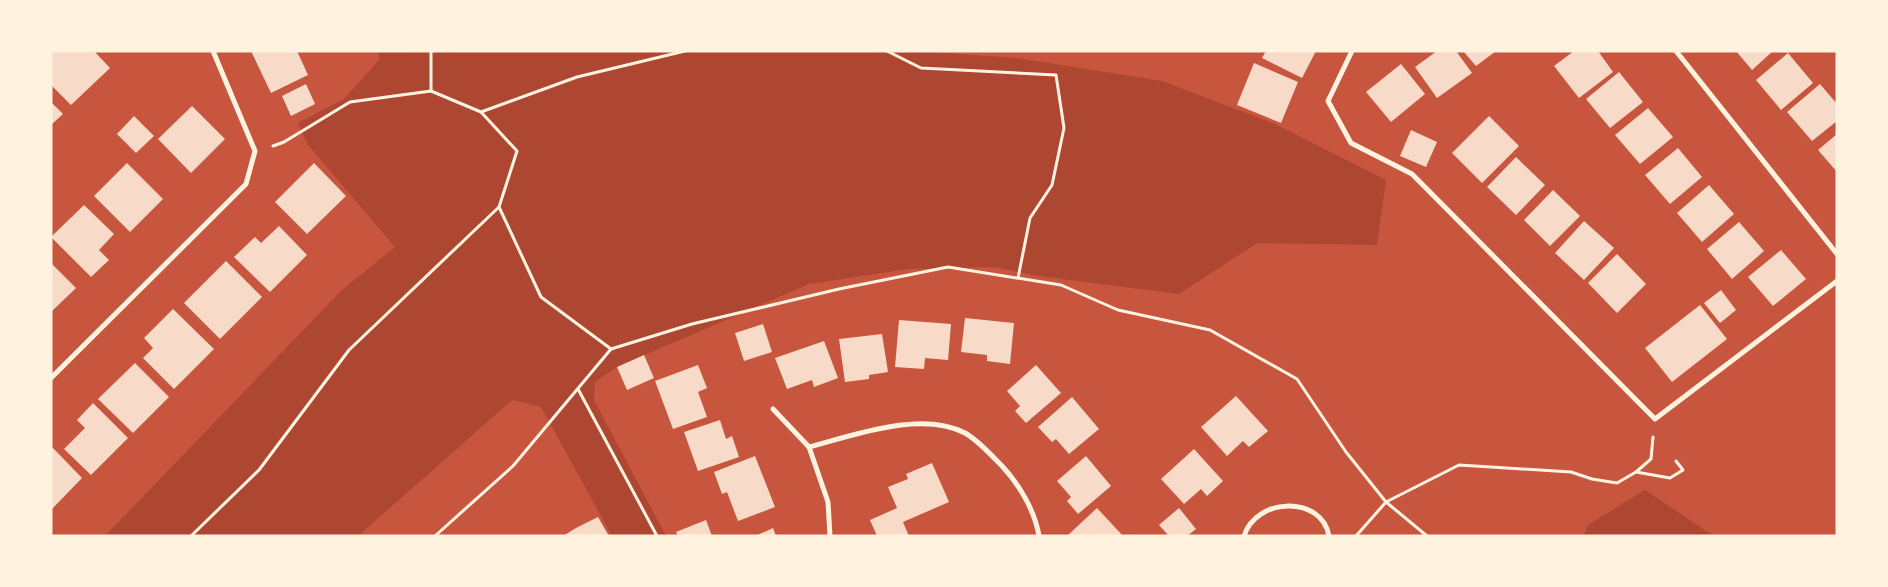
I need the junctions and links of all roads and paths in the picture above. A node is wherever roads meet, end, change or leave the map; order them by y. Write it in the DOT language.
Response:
graph roads {
  1 [pos="213,51"];
  2 [pos="431,51"];
  3 [pos="685,51"];
  4 [pos="888,51"];
  5 [pos="1352,51"];
  6 [pos="1676,51"];
  7 [pos="431,91"];
  8 [pos="481,112"];
  9 [pos="255,150"];
  10 [pos="499,207"];
  11 [pos="1837,254"];
  12 [pos="1018,278"];
  13 [pos="1837,281"];
  14 [pos="611,349"];
  15 [pos="51,378"];
  16 [pos="578,389"];
  17 [pos="773,409"];
  18 [pos="1655,419"];
  19 [pos="809,447"];
  20 [pos="1676,461"];
  21 [pos="1636,472"];
  22 [pos="1386,502"];
  23 [pos="191,536"];
  24 [pos="435,536"];
  25 [pos="657,536"];
  26 [pos="830,536"];
  27 [pos="1039,536"];
  28 [pos="1244,536"];
  29 [pos="1329,536"];
  30 [pos="1356,536"];
  31 [pos="1427,536"];
  1 -- 9 [label="street"];
  2 -- 7 [label="path"];
  3 -- 8 [label="path"];
  4 -- 12 [label="path"];
  5 -- 18 [label="street"];
  6 -- 11 [label="street"];
  7 -- 8 [label="path"];
  7 -- 9 [label="path"];
  8 -- 10 [label="path"];
  9 -- 15 [label="street"];
  10 -- 14 [label="path"];
  10 -- 23 [label="path"];
  12 -- 14 [label="path"];
  12 -- 22 [label="path"];
  13 -- 18 [label="street"];
  14 -- 16 [label="path"];
  16 -- 24 [label="path"];
  16 -- 25 [label="path"];
  17 -- 19 [label="street"];
  18 -- 21 [label="path"];
  19 -- 26 [label="street"];
  19 -- 27 [label="street"];
  20 -- 21 [label="path"];
  21 -- 22 [label="path"];
  22 -- 30 [label="path"];
  22 -- 31 [label="path"];
  28 -- 29 [label="street"];
}
